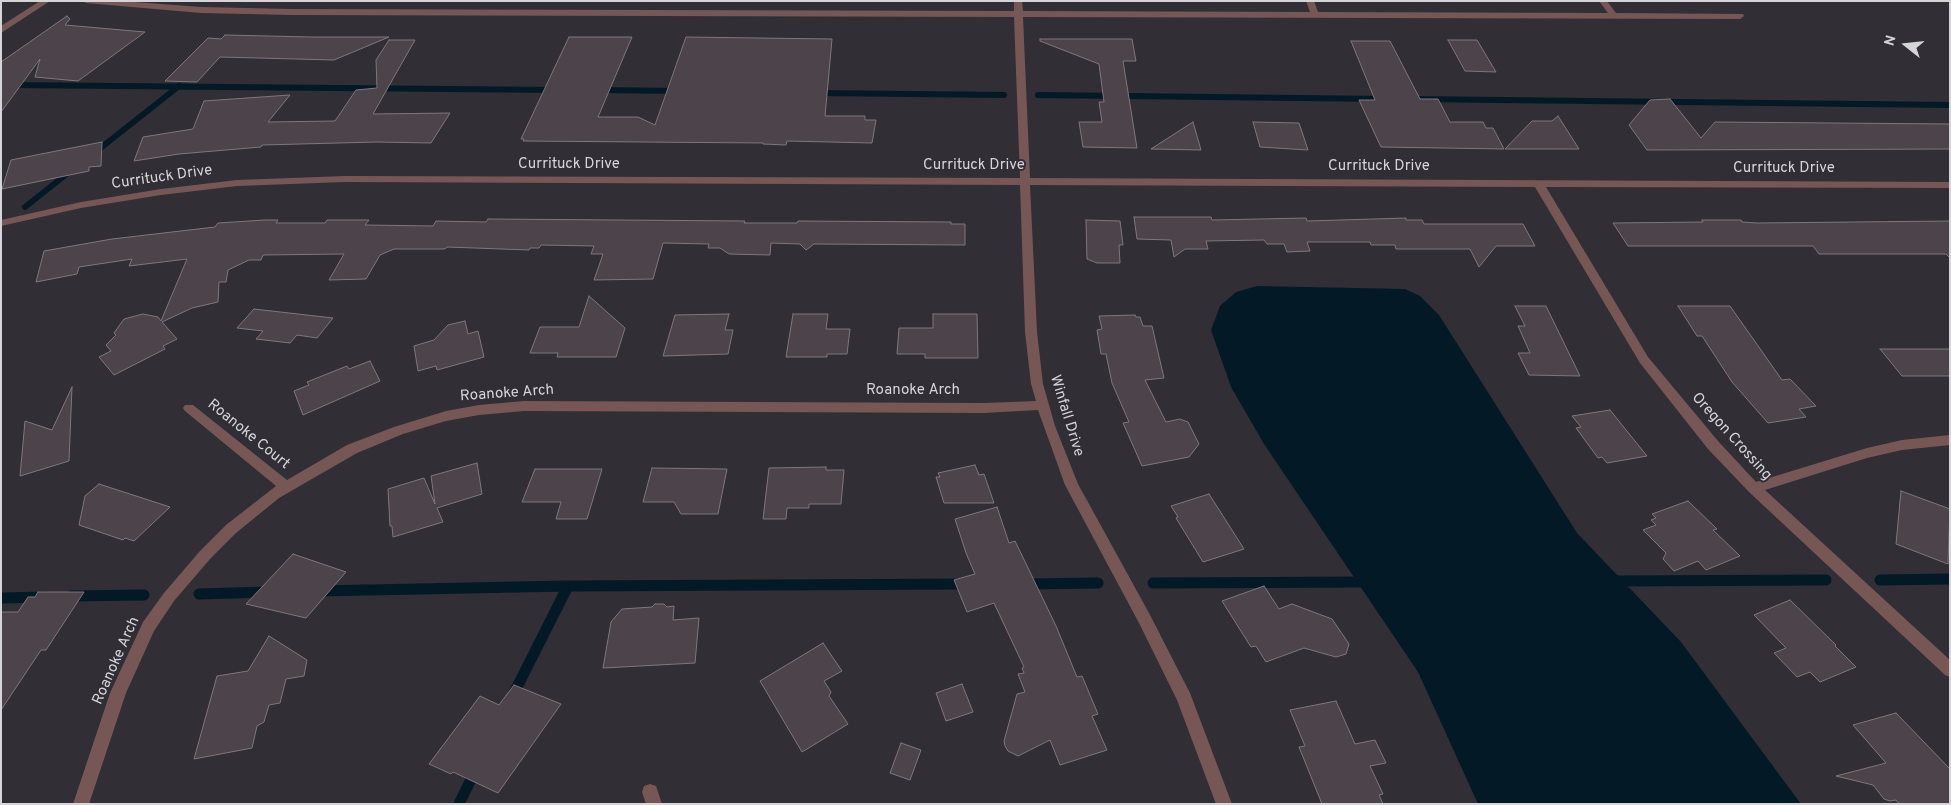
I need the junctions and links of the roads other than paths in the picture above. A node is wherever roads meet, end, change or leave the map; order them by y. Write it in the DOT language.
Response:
graph roads {
  1 [pos="46,1"];
  2 [pos="86,1"];
  3 [pos="1018,1"];
  4 [pos="1310,1"];
  5 [pos="1603,1"];
  6 [pos="1017,14"];
  7 [pos="1315,15"];
  8 [pos="1614,16"];
  9 [pos="1740,16"];
  10 [pos="1,30"];
  11 [pos="1024,181"];
  12 [pos="1540,184"];
  13 [pos="1950,185"];
  14 [pos="1,222"];
  15 [pos="1044,406"];
  16 [pos="189,408"];
  17 [pos="1950,440"];
  18 [pos="286,487"];
  19 [pos="1754,488"];
  20 [pos="1950,670"];
  21 [pos="81,804"];
  22 [pos="1224,804"];
  1 -- 10 [label="street"];
  2 -- 6 [label="street"];
  3 -- 6 [label="street, Winfall Drive"];
  4 -- 7 [label="street"];
  5 -- 8 [label="street"];
  6 -- 7 [label="street"];
  6 -- 11 [label="street, Winfall Drive"];
  7 -- 8 [label="street"];
  8 -- 9 [label="street"];
  11 -- 12 [label="street, Currituck Drive"];
  11 -- 14 [label="street, Currituck Drive"];
  11 -- 15 [label="street, Winfall Drive"];
  12 -- 13 [label="street, Currituck Drive"];
  12 -- 19 [label="street, Oregon Crossing"];
  15 -- 18 [label="street, Roanoke Arch"];
  15 -- 22 [label="street, Winfall Drive"];
  16 -- 18 [label="street, Roanoke Court"];
  17 -- 19 [label="street"];
  18 -- 21 [label="street, Roanoke Arch"];
  19 -- 20 [label="street, Oregon Crossing"];
}
